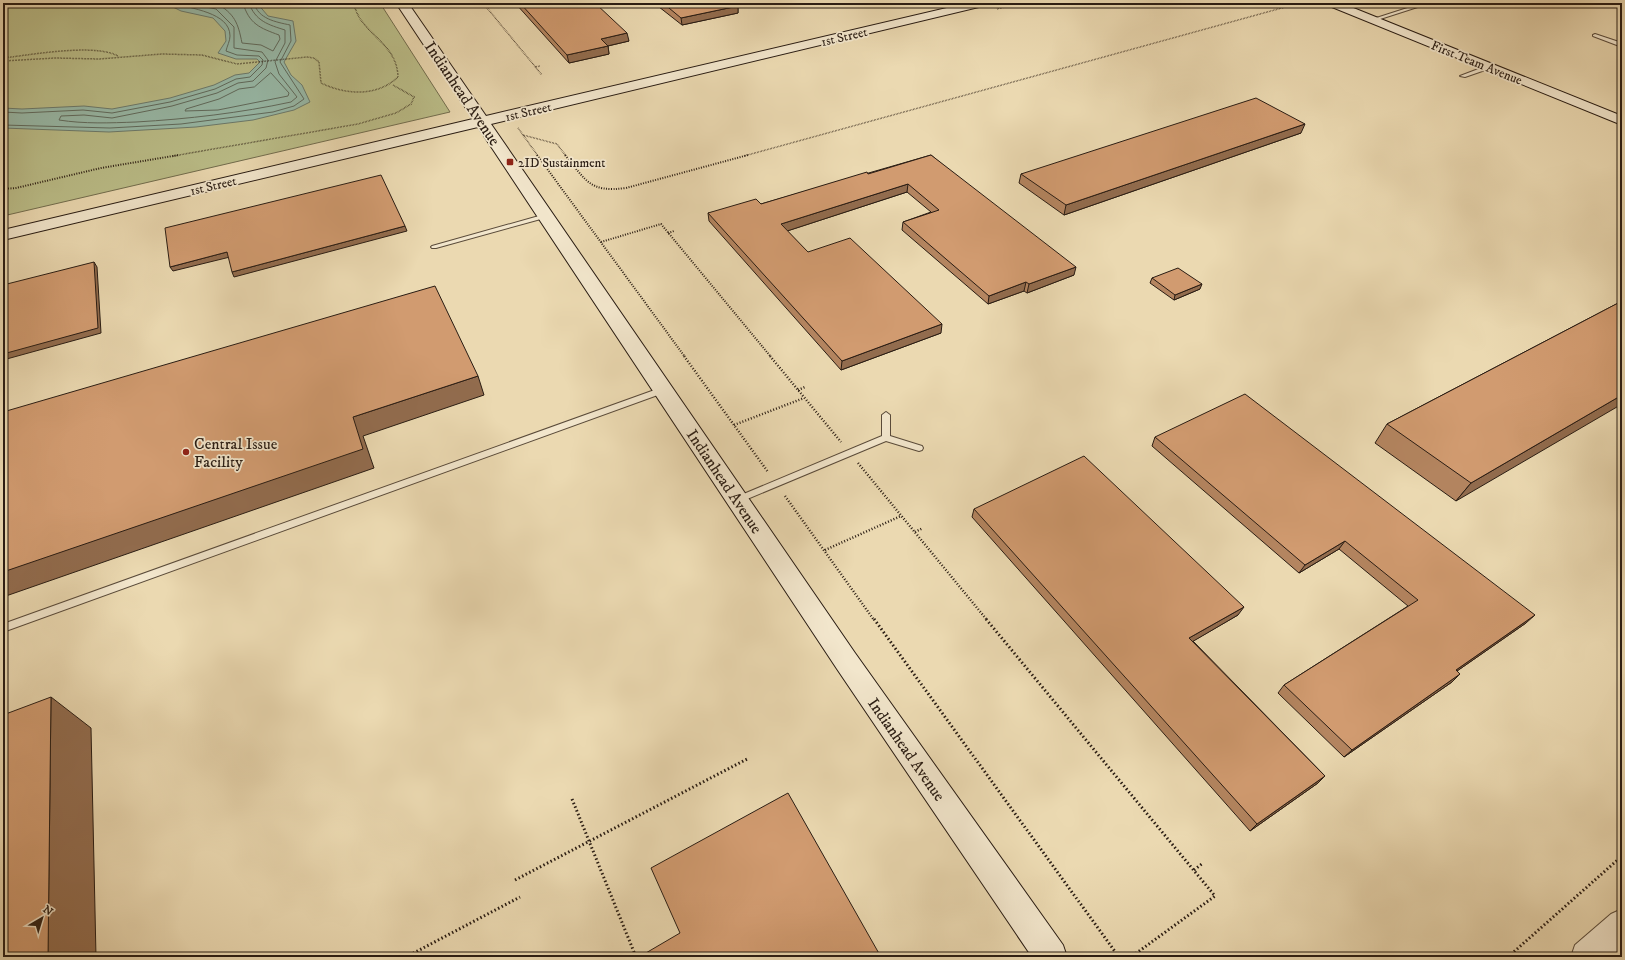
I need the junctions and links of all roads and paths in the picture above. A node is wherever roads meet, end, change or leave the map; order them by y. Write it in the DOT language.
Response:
graph roads {
  1 [pos="354,3"];
  2 [pos="422,3"];
  3 [pos="483,3"];
  4 [pos="984,3"];
  5 [pos="1300,3"];
  6 [pos="1331,3"];
  7 [pos="1428,3"];
  8 [pos="403,5"];
  9 [pos="490,6"];
  10 [pos="486,7"];
  11 [pos="1372,20"];
  12 [pos="1595,35"];
  13 [pos="1622,45"];
  14 [pos="118,56"];
  15 [pos="3,58"];
  16 [pos="3,61"];
  17 [pos="540,66"];
  18 [pos="536,67"];
  19 [pos="1489,67"];
  20 [pos="542,75"];
  21 [pos="1464,76"];
  22 [pos="392,84"];
  23 [pos="483,121"];
  24 [pos="1622,121"];
  25 [pos="515,124"];
  26 [pos="523,135"];
  27 [pos="3,189"];
  28 [pos="546,216"];
  29 [pos="674,230"];
  30 [pos="668,232"];
  31 [pos="3,235"];
  32 [pos="601,242"];
  33 [pos="434,247"];
  34 [pos="805,387"];
  35 [pos="663,390"];
  36 [pos="798,390"];
  37 [pos="804,398"];
  38 [pos="886,415"];
  39 [pos="734,425"];
  40 [pos="886,438"];
  41 [pos="919,448"];
  42 [pos="850,453"];
  43 [pos="776,484"];
  44 [pos="737,500"];
  45 [pos="901,516"];
  46 [pos="923,528"];
  47 [pos="915,532"];
  48 [pos="824,550"];
  49 [pos="3,628"];
  50 [pos="749,758"];
  51 [pos="572,799"];
  52 [pos="590,841"];
  53 [pos="1622,856"];
  54 [pos="1203,863"];
  55 [pos="1194,870"];
  56 [pos="515,880"];
  57 [pos="520,897"];
  58 [pos="1622,925"];
  59 [pos="406,957"];
  60 [pos="636,957"];
  61 [pos="1051,957"];
  62 [pos="1119,957"];
  63 [pos="1131,957"];
  64 [pos="1508,957"];
  65 [pos="1587,957"];
  1 -- 22 [label="path"];
  2 -- 8 [label="lane"];
  3 -- 10 [label="path"];
  4 -- 23 [label="main road, 1st Street"];
  5 -- 26 [label="path"];
  6 -- 11 [label="main road, First Team Avenue"];
  7 -- 11 [label="lane"];
  8 -- 23 [label="main road, Indianhead Avenue"];
  9 -- 10 [label="path"];
  10 -- 18 [label="path"];
  11 -- 19 [label="main road, First Team Avenue"];
  12 -- 13 [label="lane"];
  14 -- 15 [label="path"];
  14 -- 16 [label="path"];
  14 -- 22 [label="path"];
  17 -- 18 [label="path"];
  18 -- 20 [label="path"];
  19 -- 21 [label="lane"];
  19 -- 24 [label="main road, First Team Avenue"];
  22 -- 27 [label="path"];
  23 -- 28 [label="main road, Indianhead Avenue"];
  23 -- 31 [label="main road, 1st Street"];
  25 -- 26 [label="path"];
  26 -- 32 [label="path"];
  28 -- 33 [label="lane"];
  28 -- 35 [label="main road, Indianhead Avenue"];
  29 -- 30 [label="path"];
  30 -- 32 [label="path"];
  30 -- 36 [label="path"];
  32 -- 39 [label="path"];
  34 -- 36 [label="path"];
  35 -- 44 [label="main road, Indianhead Avenue"];
  35 -- 49 [label="lane"];
  36 -- 37 [label="path"];
  37 -- 39 [label="path"];
  37 -- 42 [label="path"];
  38 -- 40 [label="lane"];
  39 -- 43 [label="path"];
  40 -- 41 [label="lane"];
  40 -- 42 [label="lane"];
  42 -- 43 [label="lane"];
  42 -- 45 [label="path"];
  43 -- 44 [label="lane"];
  43 -- 48 [label="path"];
  44 -- 61 [label="main road, Indianhead Avenue"];
  45 -- 47 [label="path"];
  45 -- 48 [label="path"];
  46 -- 47 [label="path"];
  47 -- 55 [label="path"];
  48 -- 62 [label="path"];
  50 -- 52 [label="path"];
  51 -- 52 [label="path"];
  52 -- 56 [label="path"];
  52 -- 60 [label="path"];
  53 -- 64 [label="path"];
  54 -- 55 [label="path"];
  55 -- 63 [label="path"];
  57 -- 59 [label="path"];
  58 -- 65 [label="main road"];
}
